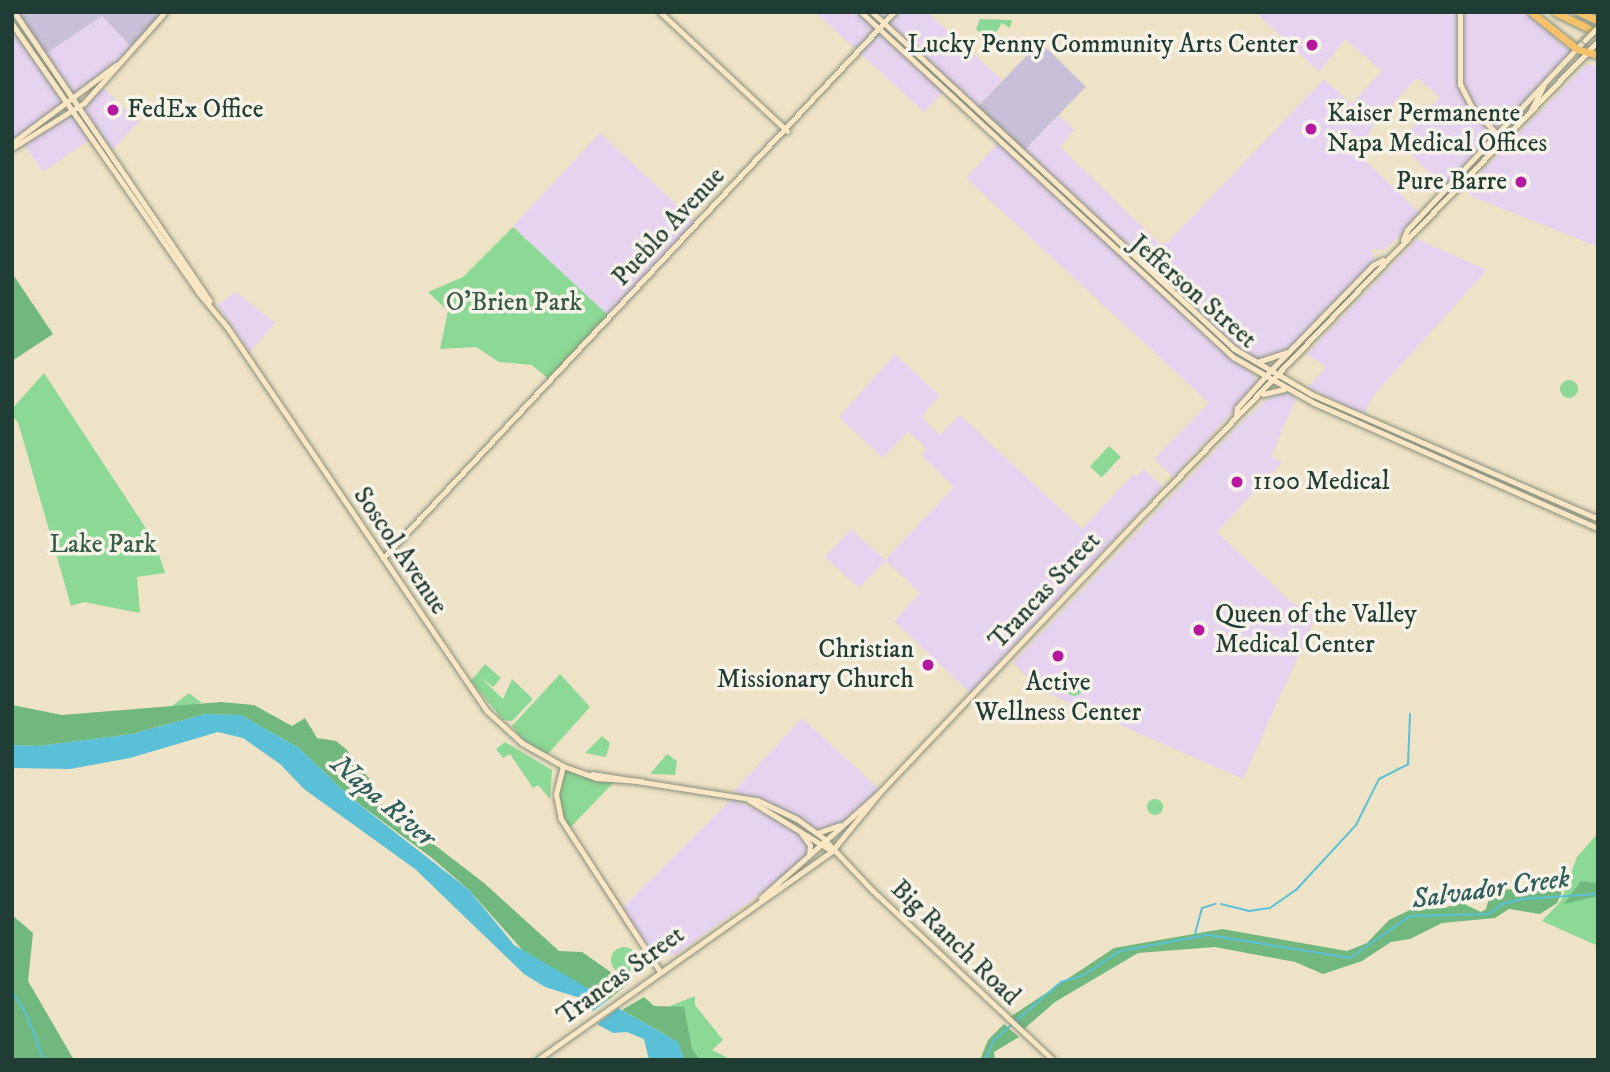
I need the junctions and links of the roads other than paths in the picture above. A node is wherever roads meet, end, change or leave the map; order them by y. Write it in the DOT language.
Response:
graph roads {
  1 [pos="14,12"];
  2 [pos="165,12"];
  3 [pos="660,12"];
  4 [pos="861,12"];
  5 [pos="872,12"];
  6 [pos="894,12"];
  7 [pos="1460,12"];
  8 [pos="1531,12"];
  9 [pos="1555,12"];
  10 [pos="1579,12"];
  11 [pos="1598,21"];
  12 [pos="884,23"];
  13 [pos="12,24"];
  14 [pos="1598,27"];
  15 [pos="878,29"];
  16 [pos="1598,33"];
  17 [pos="1596,43"];
  18 [pos="1577,49"];
  19 [pos="1587,52"];
  20 [pos="1598,55"];
  21 [pos="116,65"];
  22 [pos="1544,84"];
  23 [pos="73,101"];
  24 [pos="77,108"];
  25 [pos="1530,112"];
  26 [pos="786,131"];
  27 [pos="1497,135"];
  28 [pos="1504,140"];
  29 [pos="12,145"];
  30 [pos="1443,192"];
  31 [pos="1432,213"];
  32 [pos="1403,240"];
  33 [pos="1383,260"];
  34 [pos="1334,310"];
  35 [pos="1293,349"];
  36 [pos="1293,359"];
  37 [pos="1256,362"];
  38 [pos="1250,368"];
  39 [pos="1271,370"];
  40 [pos="1279,376"];
  41 [pos="1265,377"];
  42 [pos="1274,381"];
  43 [pos="1295,385"];
  44 [pos="1256,386"];
  45 [pos="1287,388"];
  46 [pos="1257,397"];
  47 [pos="1236,415"];
  48 [pos="1598,519"];
  49 [pos="1598,528"];
  50 [pos="383,558"];
  51 [pos="563,766"];
  52 [pos="880,792"];
  53 [pos="748,800"];
  54 [pos="758,807"];
  55 [pos="785,813"];
  56 [pos="856,813"];
  57 [pos="797,828"];
  58 [pos="817,833"];
  59 [pos="824,844"];
  60 [pos="832,851"];
  61 [pos="801,864"];
  62 [pos="761,898"];
  63 [pos="659,970"];
  64 [pos="537,1060"];
  65 [pos="1053,1060"];
  1 -- 23 [label="main road, Soscol Avenue"];
  2 -- 21 [label="main road"];
  3 -- 26 [label="main road"];
  4 -- 15 [label="main road, Jefferson Street"];
  5 -- 12 [label="main road, Jefferson Street"];
  6 -- 12 [label="main road, Pueblo Avenue"];
  7 -- 27 [label="main road"];
  8 -- 18 [label="highway"];
  9 -- 16 [label="highway"];
  10 -- 11 [label="highway"];
  12 -- 15 [label="main road, Pueblo Avenue"];
  12 -- 37 [label="main road, Jefferson Street"];
  13 -- 23 [label="main road, Soscol Avenue"];
  14 -- 18 [label="main road, Trancas Street, bridge"];
  15 -- 26 [label="main road, Pueblo Avenue"];
  15 -- 38 [label="main road, Jefferson Street"];
  17 -- 19 [label="main road, Trancas Street"];
  18 -- 19 [label="highway"];
  18 -- 22 [label="main road, Trancas Street"];
  19 -- 20 [label="highway"];
  19 -- 25 [label="main road, Trancas Street"];
  21 -- 23 [label="main road"];
  21 -- 24 [label="main road"];
  22 -- 25 [label="main road"];
  22 -- 27 [label="main road, Trancas Street"];
  23 -- 24 [label="main road, Soscol Avenue"];
  23 -- 29 [label="main road"];
  24 -- 29 [label="main road"];
  24 -- 50 [label="main road, Soscol Avenue"];
  25 -- 28 [label="main road, Trancas Street"];
  26 -- 50 [label="main road, Pueblo Avenue"];
  27 -- 28 [label="main road"];
  27 -- 30 [label="main road, Trancas Street"];
  28 -- 31 [label="main road, Trancas Street"];
  30 -- 31 [label="main road"];
  30 -- 32 [label="main road, Trancas Street"];
  31 -- 32 [label="main road, Trancas Street"];
  32 -- 33 [label="main road, Trancas Street"];
  33 -- 34 [label="main road, Trancas Street"];
  33 -- 34 [label="main road, Trancas Street"];
  34 -- 35 [label="main road, Trancas Street"];
  34 -- 36 [label="main road, Trancas Street"];
  35 -- 37 [label="main road"];
  35 -- 39 [label="main road, Trancas Street"];
  36 -- 40 [label="main road, Trancas Street"];
  36 -- 43 [label="main road"];
  37 -- 39 [label="main road, Jefferson Street"];
  38 -- 41 [label="main road, Jefferson Street"];
  38 -- 44 [label="main road"];
  39 -- 40 [label="main road, Jefferson Street"];
  39 -- 41 [label="main road, Trancas Street"];
  40 -- 42 [label="main road, Trancas Street"];
  40 -- 43 [label="main road, Jefferson Street"];
  41 -- 42 [label="main road, Jefferson Street"];
  41 -- 44 [label="main road, Trancas Street"];
  42 -- 45 [label="main road, Jefferson Street"];
  42 -- 46 [label="main road, Trancas Street"];
  43 -- 48 [label="main road, Jefferson Street"];
  44 -- 47 [label="main road, Trancas Street"];
  45 -- 46 [label="main road"];
  45 -- 49 [label="main road, Jefferson Street"];
  46 -- 47 [label="main road, Trancas Street"];
  47 -- 52 [label="main road, Trancas Street"];
  50 -- 51 [label="main road, Soscol Avenue"];
  51 -- 53 [label="main road, Soscol Avenue"];
  51 -- 63 [label="main road"];
  52 -- 56 [label="main road, Trancas Street"];
  52 -- 60 [label="main road, Trancas Street"];
  53 -- 54 [label="main road, Soscol Avenue"];
  53 -- 55 [label="main road, Soscol Avenue"];
  54 -- 55 [label="main road"];
  54 -- 57 [label="main road, Soscol Avenue"];
  55 -- 58 [label="main road, Soscol Avenue"];
  56 -- 58 [label="main road"];
  56 -- 59 [label="main road, Trancas Street"];
  57 -- 59 [label="main road, Soscol Avenue"];
  57 -- 61 [label="main road"];
  58 -- 59 [label="main road, Soscol Avenue"];
  59 -- 60 [label="main road, Soscol Avenue"];
  59 -- 61 [label="main road, Trancas Street"];
  60 -- 62 [label="main road, Trancas Street"];
  60 -- 65 [label="main road, Big Ranch Road"];
  61 -- 62 [label="main road, Trancas Street"];
  62 -- 63 [label="main road, Trancas Street"];
  63 -- 64 [label="main road, Trancas Street"];
}
